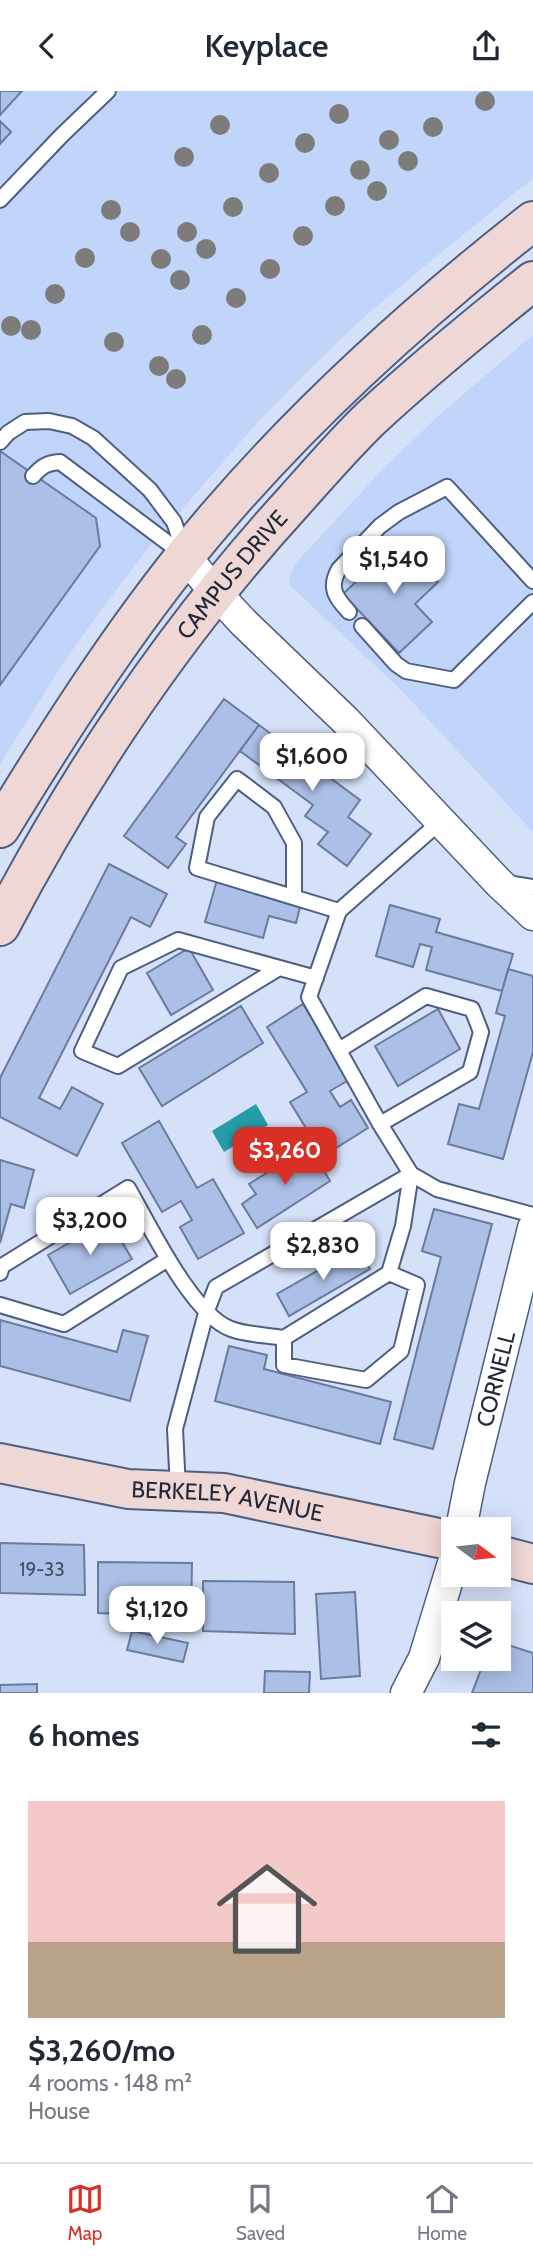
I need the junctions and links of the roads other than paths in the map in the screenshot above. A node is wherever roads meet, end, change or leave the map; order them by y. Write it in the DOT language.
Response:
graph roads {
  1 [pos="108,91"];
  2 [pos="0,200"];
  3 [pos="533,221"];
  4 [pos="526,294"];
  5 [pos="0,442"];
  6 [pos="33,476"];
  7 [pos="185,556"];
  8 [pos="533,581"];
  9 [pos="215,592"];
  10 [pos="533,602"];
  11 [pos="349,613"];
  12 [pos="362,626"];
  13 [pos="441,821"];
  14 [pos="0,828"];
  15 [pos="498,882"];
  16 [pos="533,887"];
  17 [pos="294,897"];
  18 [pos="340,911"];
  19 [pos="533,915"];
  20 [pos="0,926"];
  21 [pos="279,968"];
  22 [pos="316,978"];
  23 [pos="339,1050"];
  24 [pos="380,1124"];
  25 [pos="411,1174"];
  26 [pos="532,1233"];
  27 [pos="168,1259"];
  28 [pos="0,1273"];
  29 [pos="389,1273"];
  30 [pos="0,1305"];
  31 [pos="206,1313"];
  32 [pos="284,1338"];
  33 [pos="0,1463"];
  34 [pos="178,1491"];
  35 [pos="463,1517"];
  36 [pos="441,1538"];
  37 [pos="511,1559"];
  38 [pos="533,1565"];
  39 [pos="446,1587"];
  40 [pos="406,1693"];
  1 -- 2 [label="lane"];
  3 -- 7 [label="main road, CAMPUS DRIVE"];
  4 -- 9 [label="main road, CAMPUS DRIVE"];
  5 -- 7 [label="lane"];
  6 -- 7 [label="lane"];
  7 -- 9 [label="street"];
  7 -- 14 [label="main road, CAMPUS DRIVE"];
  8 -- 11 [label="lane"];
  9 -- 13 [label="street"];
  9 -- 20 [label="main road, CAMPUS DRIVE"];
  10 -- 12 [label="lane"];
  13 -- 15 [label="street"];
  13 -- 18 [label="lane"];
  15 -- 16 [label="lane"];
  15 -- 19 [label="street"];
  17 -- 17 [label="lane"];
  17 -- 18 [label="lane"];
  18 -- 22 [label="lane"];
  21 -- 21 [label="lane"];
  21 -- 22 [label="lane"];
  22 -- 23 [label="lane"];
  23 -- 24 [label="lane"];
  23 -- 24 [label="lane"];
  24 -- 25 [label="lane"];
  25 -- 26 [label="lane"];
  25 -- 29 [label="lane"];
  25 -- 31 [label="lane"];
  26 -- 35 [label="street, CORNELL"];
  27 -- 28 [label="lane"];
  27 -- 30 [label="lane"];
  27 -- 31 [label="lane"];
  29 -- 32 [label="lane"];
  29 -- 32 [label="lane"];
  31 -- 32 [label="lane"];
  31 -- 34 [label="lane"];
  33 -- 34 [label="main road, BERKELEY AVENUE"];
  34 -- 36 [label="main road, BERKELEY AVENUE"];
  37 -- 38 [label="main road"];
  39 -- 40 [label="street"];
}
